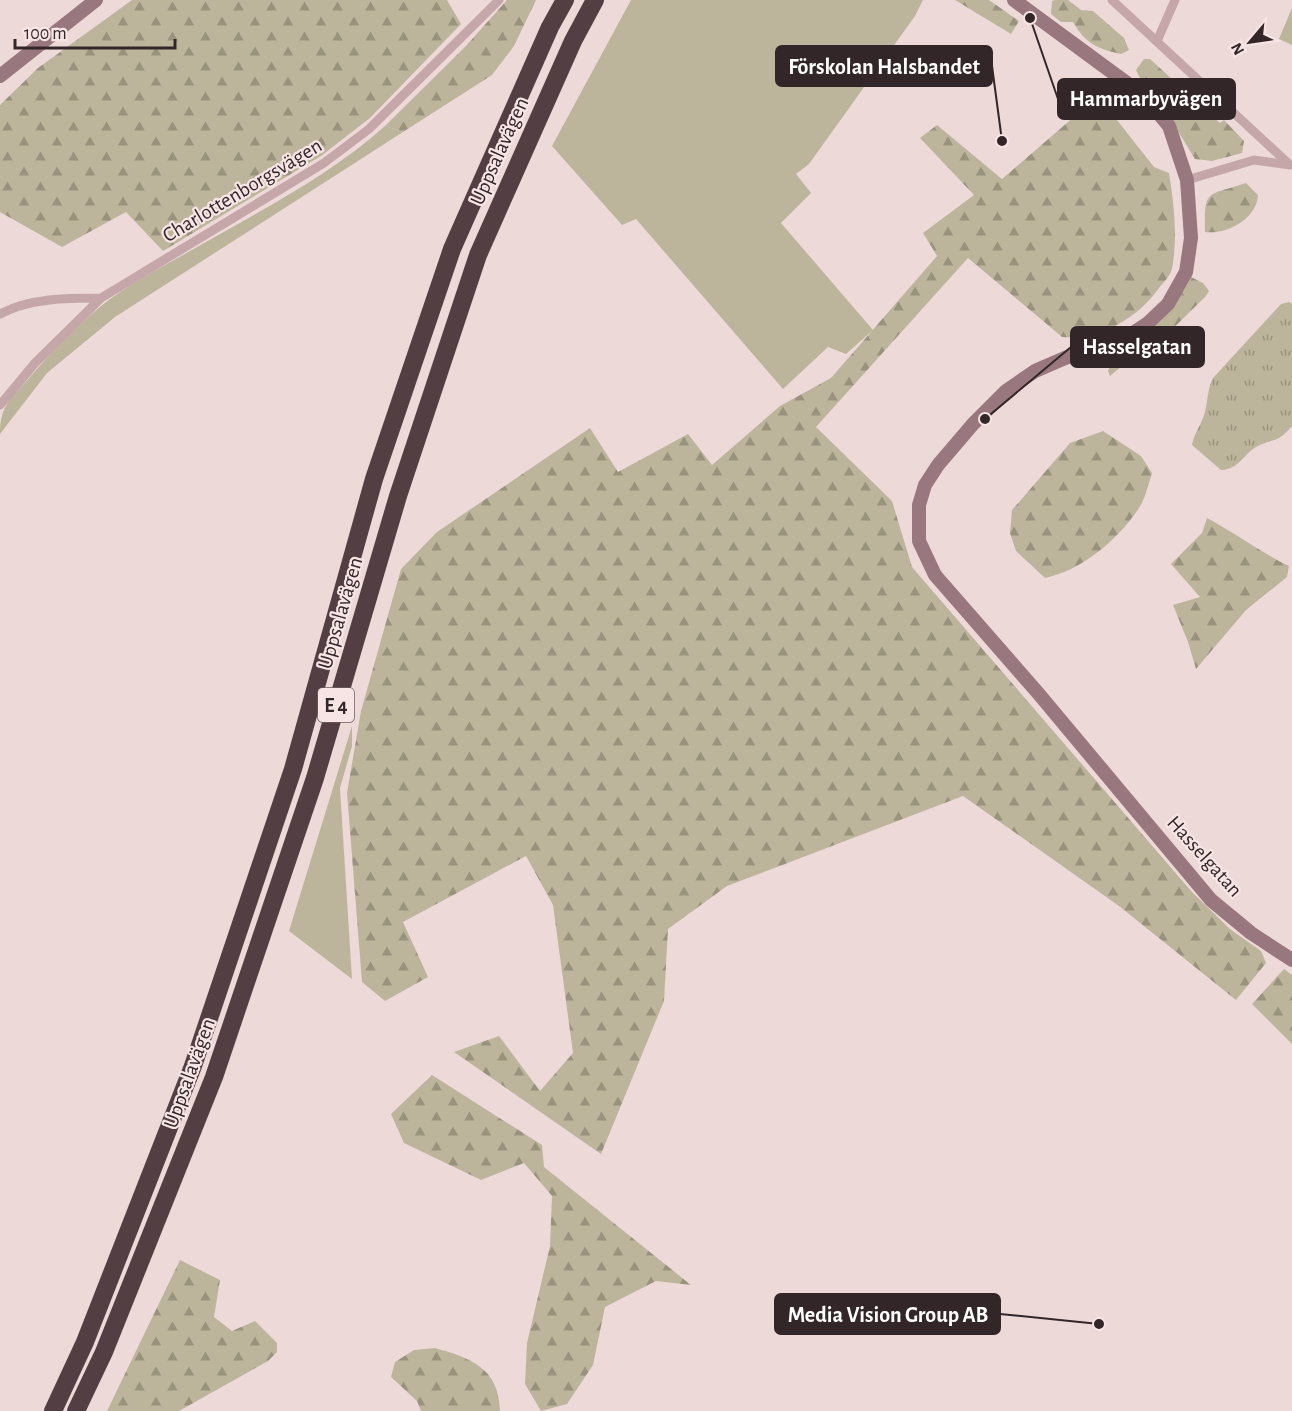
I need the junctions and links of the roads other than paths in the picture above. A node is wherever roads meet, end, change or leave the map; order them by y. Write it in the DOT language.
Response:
graph roads {
  1 [pos="96,0"];
  2 [pos="499,0"];
  3 [pos="565,0"];
  4 [pos="594,0"];
  5 [pos="1014,0"];
  6 [pos="1112,0"];
  7 [pos="1175,0"];
  8 [pos="1157,41"];
  9 [pos="0,76"];
  10 [pos="1291,165"];
  11 [pos="1187,180"];
  12 [pos="101,298"];
  13 [pos="0,314"];
  14 [pos="0,405"];
  15 [pos="1292,960"];
  16 [pos="53,1411"];
  17 [pos="76,1411"];
  1 -- 9 [label="street"];
  2 -- 12 [label="street, Charlottenborgsvägen"];
  3 -- 16 [label="highway, Uppsalavägen / E 4"];
  4 -- 17 [label="highway, Uppsalavägen / E 4"];
  5 -- 11 [label="street, Hasselgatan"];
  6 -- 8 [label="street"];
  7 -- 8 [label="street"];
  8 -- 10 [label="street"];
  10 -- 11 [label="street"];
  11 -- 15 [label="street, Hasselgatan"];
  12 -- 13 [label="street"];
  12 -- 14 [label="street, Charlottenborgsvägen"];
}
